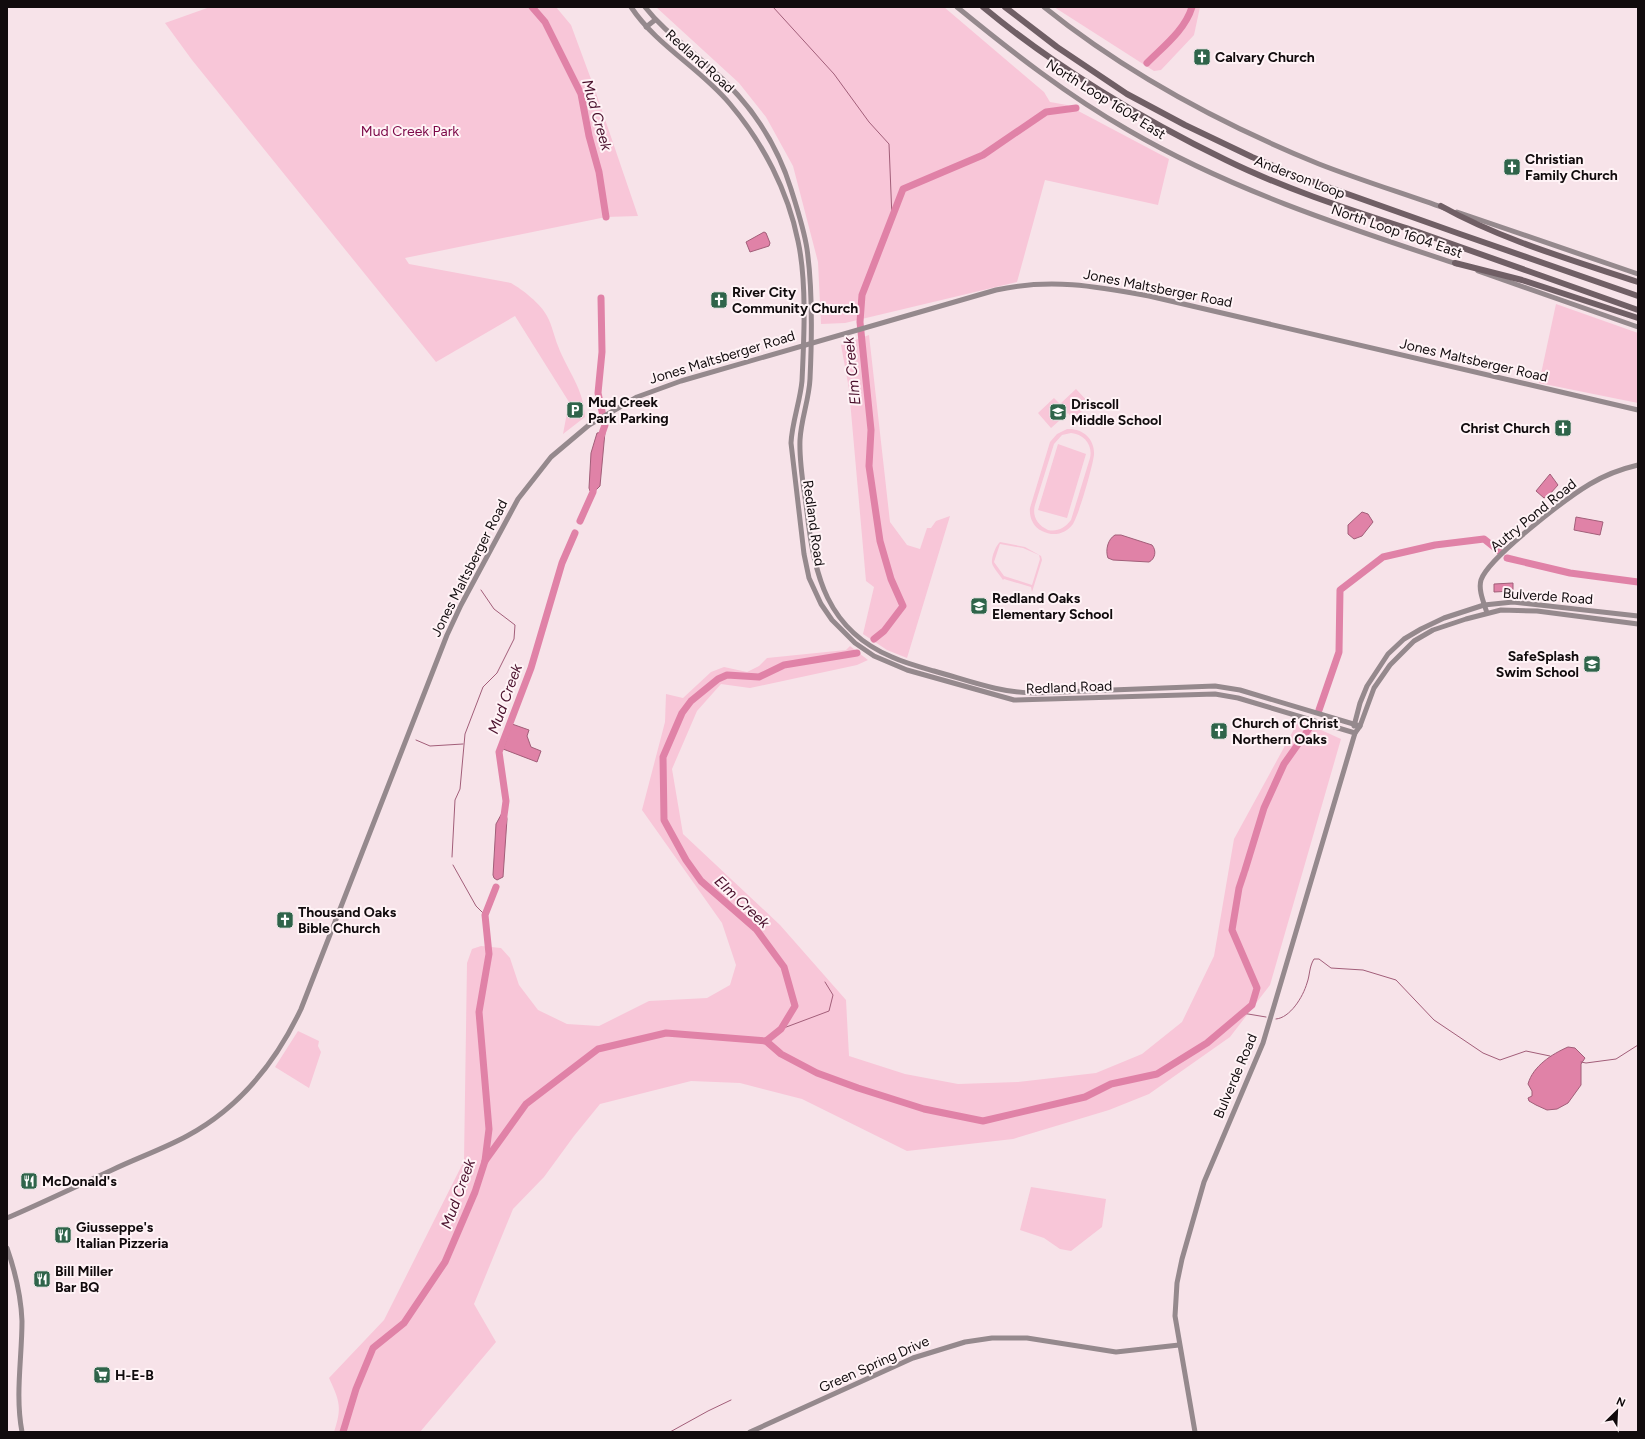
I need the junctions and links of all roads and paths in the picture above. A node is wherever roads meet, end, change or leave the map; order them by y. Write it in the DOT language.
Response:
graph roads {
  1 [pos="631,7"];
  2 [pos="645,7"];
  3 [pos="957,7"];
  4 [pos="983,7"];
  5 [pos="1005,7"];
  6 [pos="1044,7"];
  7 [pos="655,20"];
  8 [pos="646,27"];
  9 [pos="1441,206"];
  10 [pos="1455,263"];
  11 [pos="1638,274"];
  12 [pos="1638,282"];
  13 [pos="1638,296"];
  14 [pos="1638,310"];
  15 [pos="1638,318"];
  16 [pos="1638,327"];
  17 [pos="810,343"];
  18 [pos="803,345"];
  19 [pos="1638,410"];
  20 [pos="1638,465"];
  21 [pos="1484,606"];
  22 [pos="1486,613"];
  23 [pos="1610,613"];
  24 [pos="1638,616"];
  25 [pos="1610,620"];
  26 [pos="1638,624"];
  27 [pos="1354,724"];
  28 [pos="1360,726"];
  29 [pos="1355,733"];
  30 [pos="7,1218"];
  31 [pos="7,1248"];
  32 [pos="1179,1345"];
  33 [pos="22,1432"];
  34 [pos="750,1432"];
  35 [pos="1195,1432"];
  1 -- 8 [label="main road, Redland Road"];
  2 -- 7 [label="main road, Redland Road"];
  3 -- 10 [label="main road, North Loop 1604 East"];
  4 -- 14 [label="highway, Anderson Loop"];
  5 -- 13 [label="highway, Anderson Loop"];
  6 -- 9 [label="main road"];
  7 -- 8 [label="main road"];
  7 -- 17 [label="main road, Redland Road"];
  8 -- 18 [label="main road, Redland Road"];
  9 -- 11 [label="main road"];
  9 -- 12 [label="highway"];
  10 -- 15 [label="highway"];
  10 -- 16 [label="main road, North Loop 1604 East"];
  17 -- 18 [label="main road, Jones Maltsberger Road"];
  17 -- 19 [label="main road, Jones Maltsberger Road"];
  17 -- 27 [label="main road, Redland Road"];
  18 -- 29 [label="main road, Redland Road"];
  18 -- 30 [label="main road, Jones Maltsberger Road"];
  20 -- 21 [label="main road, Autry Pond Road"];
  21 -- 22 [label="main road, Autry Pond Road"];
  21 -- 23 [label="main road, Bulverde Road"];
  21 -- 27 [label="main road, Bulverde Road"];
  22 -- 25 [label="main road, Bulverde Road"];
  22 -- 28 [label="main road, Bulverde Road"];
  23 -- 24 [label="main road, Bulverde Road"];
  23 -- 25 [label="main road"];
  25 -- 26 [label="main road, Bulverde Road"];
  27 -- 28 [label="main road, Redland Road"];
  27 -- 29 [label="main road, Bulverde Road"];
  28 -- 29 [label="main road, Bulverde Road"];
  29 -- 32 [label="main road, Bulverde Road"];
  31 -- 33 [label="main road"];
  32 -- 34 [label="main road, Green Spring Drive"];
  32 -- 35 [label="main road, Bulverde Road"];
}
